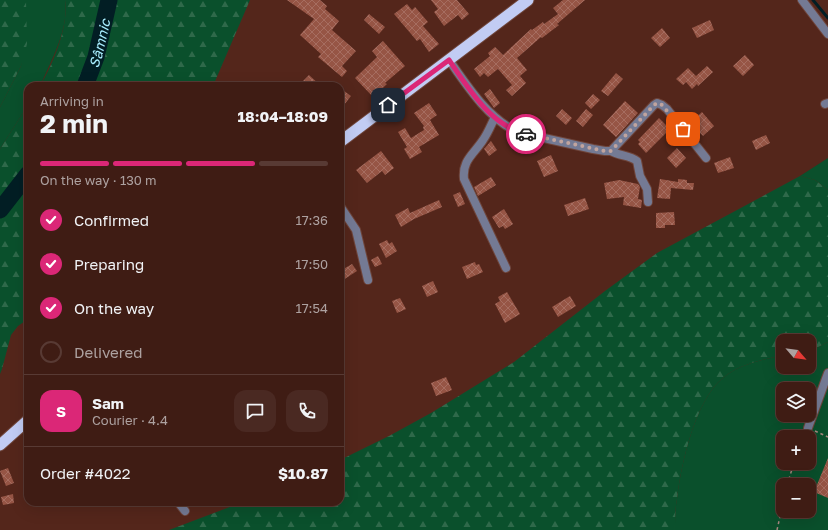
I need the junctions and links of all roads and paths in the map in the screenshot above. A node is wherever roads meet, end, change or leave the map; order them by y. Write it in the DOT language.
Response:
graph roads {
  1 [pos="528,0"];
  2 [pos="802,0"];
  3 [pos="828,34"];
  4 [pos="449,60"];
  5 [pos="495,117"];
  6 [pos="344,139"];
  7 [pos="611,151"];
  8 [pos="706,158"];
  9 [pos="648,202"];
  10 [pos="344,212"];
  11 [pos="506,268"];
  12 [pos="368,280"];
  13 [pos="828,373"];
  14 [pos="24,424"];
  15 [pos="808,428"];
  16 [pos="828,437"];
  17 [pos="0,445"];
  18 [pos="181,506"];
  19 [pos="184,511"];
  20 [pos="780,518"];
  21 [pos="777,530"];
  1 -- 4 [label="highway"];
  2 -- 3 [label="street"];
  4 -- 5 [label="street"];
  4 -- 6 [label="highway"];
  5 -- 7 [label="street"];
  5 -- 11 [label="street"];
  7 -- 8 [label="street"];
  7 -- 9 [label="street"];
  10 -- 12 [label="street"];
  13 -- 15 [label="street"];
  14 -- 17 [label="highway"];
  15 -- 16 [label="path"];
  18 -- 19 [label="street"];
  20 -- 21 [label="path"];
}
